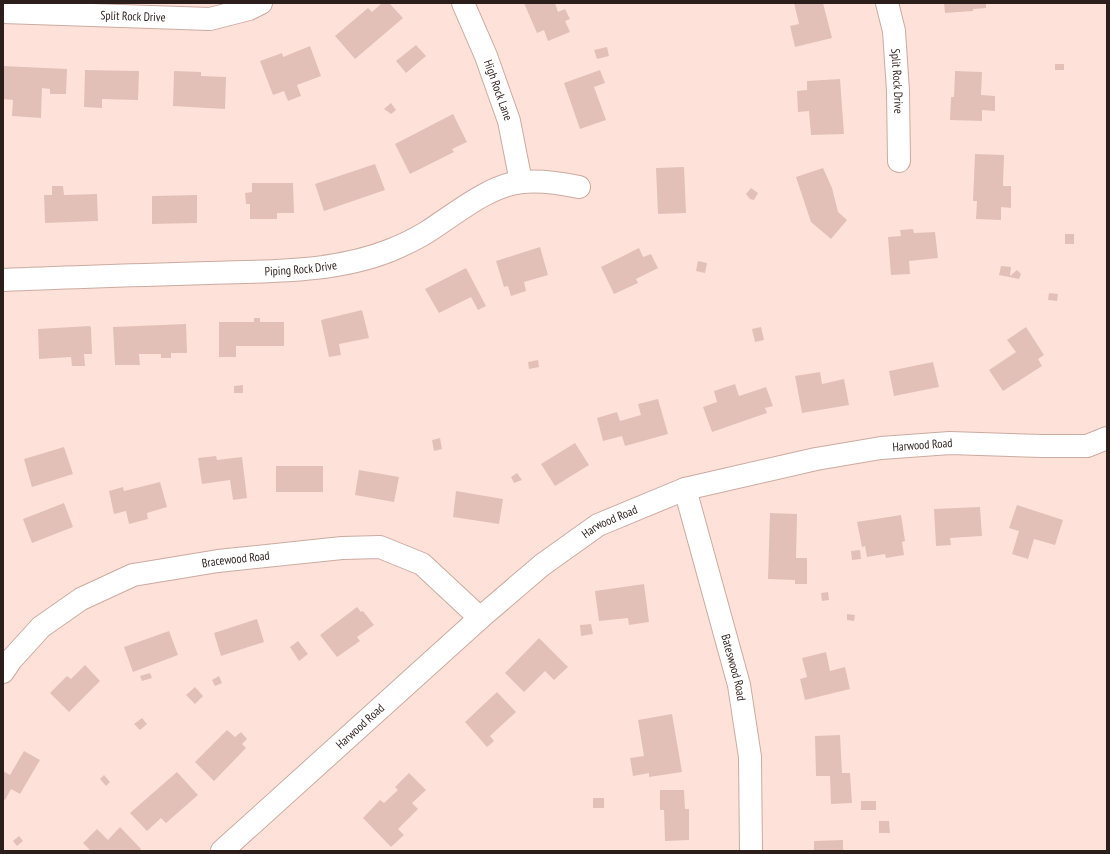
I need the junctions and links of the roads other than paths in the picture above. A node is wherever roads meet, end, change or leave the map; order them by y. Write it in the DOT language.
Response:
graph roads {
  1 [pos="261,3"];
  2 [pos="463,3"];
  3 [pos="888,3"];
  4 [pos="3,12"];
  5 [pos="899,161"];
  6 [pos="521,182"];
  7 [pos="579,187"];
  8 [pos="3,280"];
  9 [pos="1107,438"];
  10 [pos="685,489"];
  11 [pos="480,618"];
  12 [pos="3,672"];
  13 [pos="222,851"];
  14 [pos="751,851"];
  1 -- 4 [label="street, Split Rock Drive"];
  2 -- 6 [label="street, High Rock Lane"];
  3 -- 5 [label="street, Split Rock Drive"];
  6 -- 7 [label="street, Piping Rock Drive"];
  6 -- 8 [label="street, Piping Rock Drive"];
  9 -- 10 [label="street, Harwood Road"];
  10 -- 11 [label="street, Harwood Road"];
  10 -- 14 [label="street, Bateswood Road"];
  11 -- 12 [label="street, Bracewood Road"];
  11 -- 13 [label="street, Harwood Road"];
}
